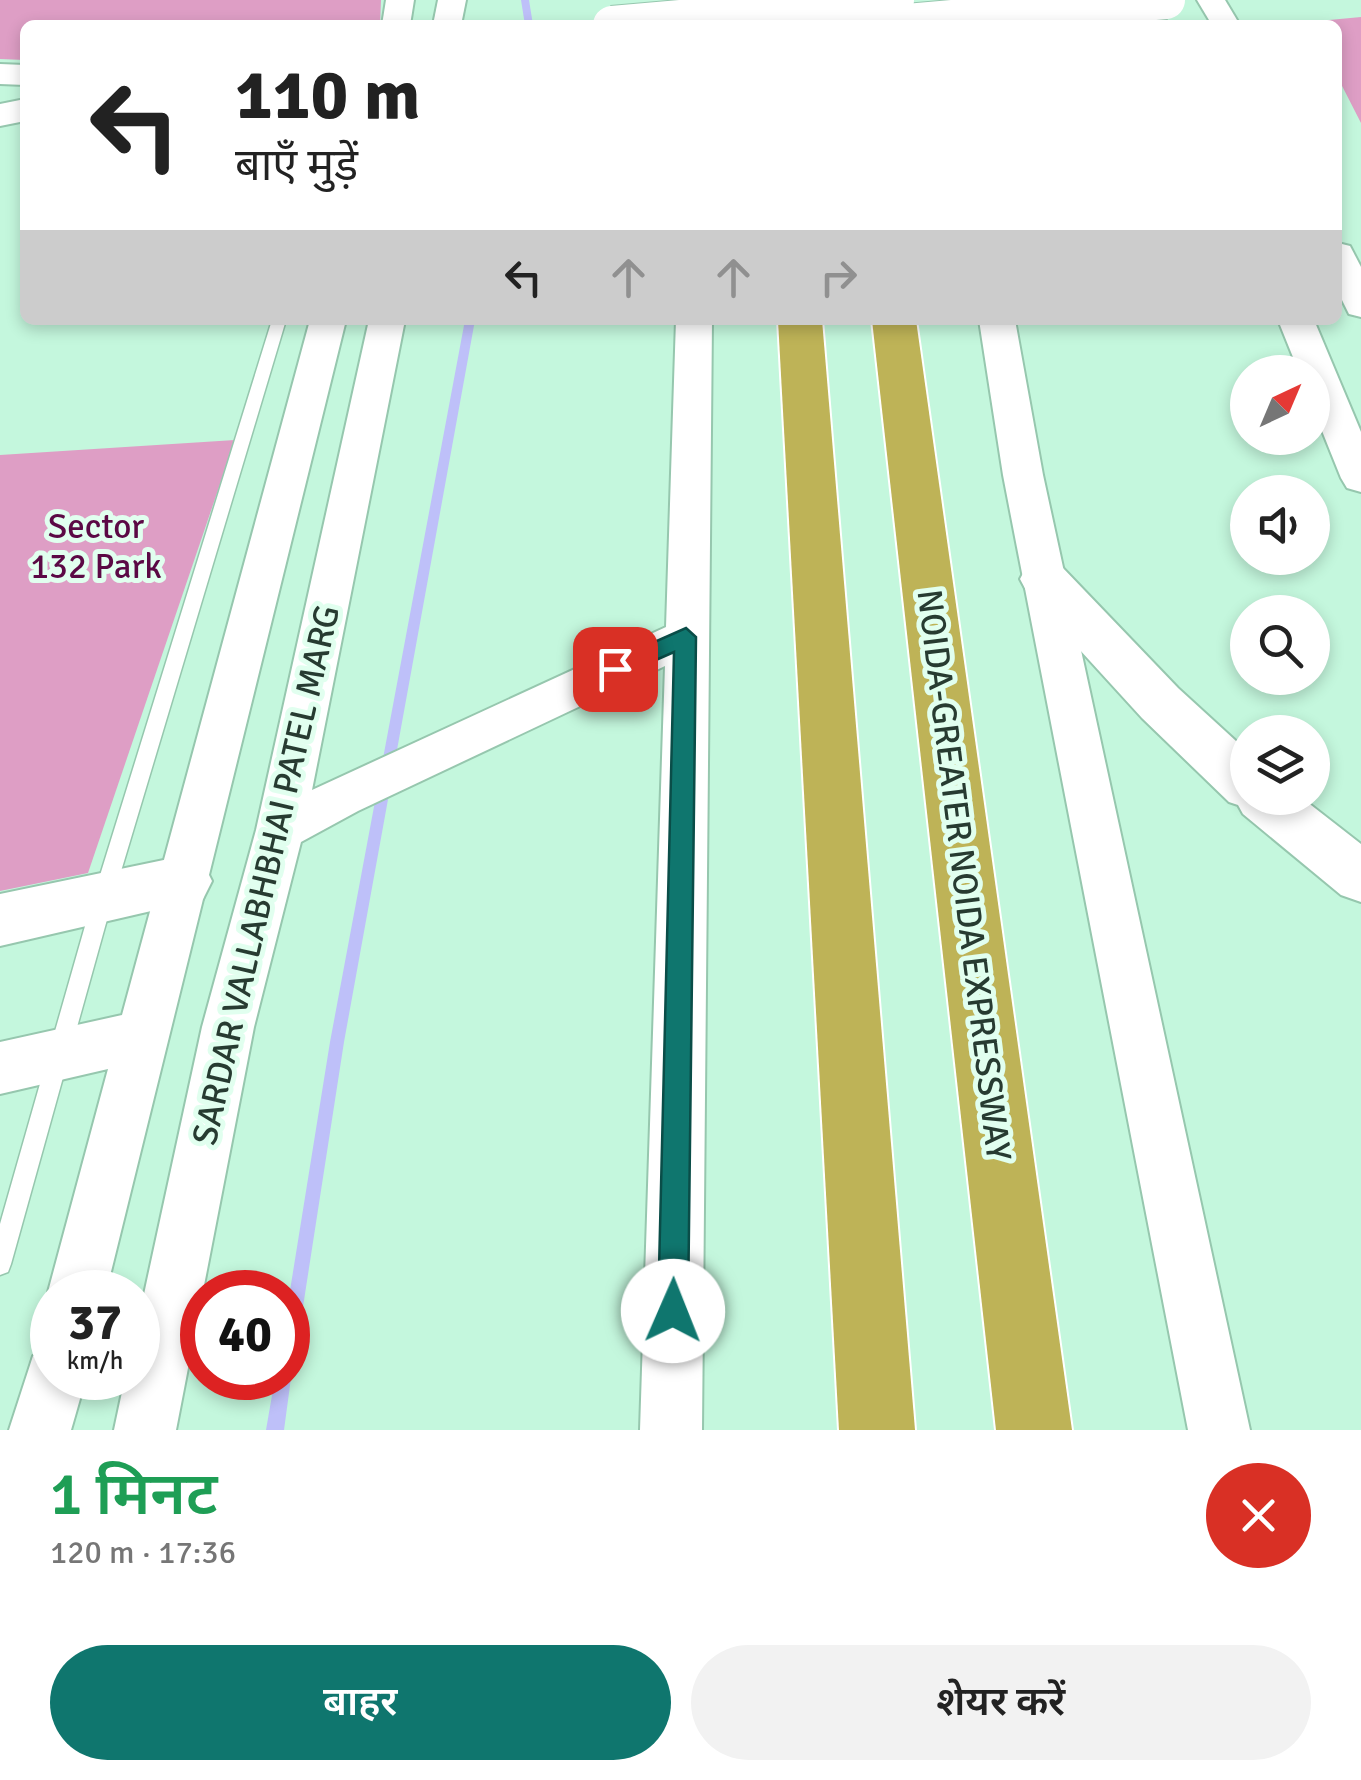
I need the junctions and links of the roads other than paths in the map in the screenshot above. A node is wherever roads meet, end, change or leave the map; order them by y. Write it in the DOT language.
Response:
graph roads {
  1 [pos="895,0"];
  2 [pos="1164,0"];
  3 [pos="669,20"];
  4 [pos="940,20"];
  5 [pos="1342,262"];
  6 [pos="1361,306"];
  7 [pos="277,325"];
  8 [pos="327,325"];
  9 [pos="386,325"];
  10 [pos="694,325"];
  11 [pos="800,325"];
  12 [pos="895,325"];
  13 [pos="998,325"];
  14 [pos="1298,325"];
  15 [pos="1361,478"];
  16 [pos="1044,580"];
  17 [pos="686,637"];
  18 [pos="1230,769"];
  19 [pos="1283,815"];
  20 [pos="280,830"];
  21 [pos="1361,877"];
  22 [pos="183,880"];
  23 [pos="103,898"];
  24 [pos="0,920"];
  25 [pos="146,1035"];
  26 [pos="60,1054"];
  27 [pos="0,1068"];
  28 [pos="0,1264"];
  29 [pos="83,1270"];
  30 [pos="48,1400"];
  31 [pos="40,1430"];
  32 [pos="145,1430"];
  33 [pos="671,1430"];
  34 [pos="877,1430"];
  35 [pos="1034,1430"];
  36 [pos="1218,1430"];
  1 -- 3 [label="main road, bridge"];
  2 -- 4 [label="main road, bridge"];
  5 -- 6 [label="street"];
  7 -- 23 [label="lane"];
  8 -- 22 [label="street, SARDAR VALLABHBHAI PATEL MARG"];
  9 -- 20 [label="street, SARDAR VALLABHBHAI PATEL MARG"];
  10 -- 17 [label="street"];
  11 -- 34 [label="highway"];
  12 -- 35 [label="highway, NOIDA-GREATER NOIDA EXPRESSWAY"];
  13 -- 16 [label="street"];
  14 -- 15 [label="street"];
  16 -- 18 [label="main road"];
  16 -- 36 [label="street"];
  17 -- 20 [label="street"];
  17 -- 33 [label="street"];
  19 -- 21 [label="main road"];
  20 -- 32 [label="street, SARDAR VALLABHBHAI PATEL MARG"];
  22 -- 23 [label="main road"];
  22 -- 25 [label="street, SARDAR VALLABHBHAI PATEL MARG"];
  23 -- 24 [label="main road"];
  23 -- 26 [label="lane"];
  25 -- 26 [label="street"];
  25 -- 29 [label="street, SARDAR VALLABHBHAI PATEL MARG"];
  26 -- 27 [label="street"];
  26 -- 28 [label="lane"];
  30 -- 31 [label="street"];
}
